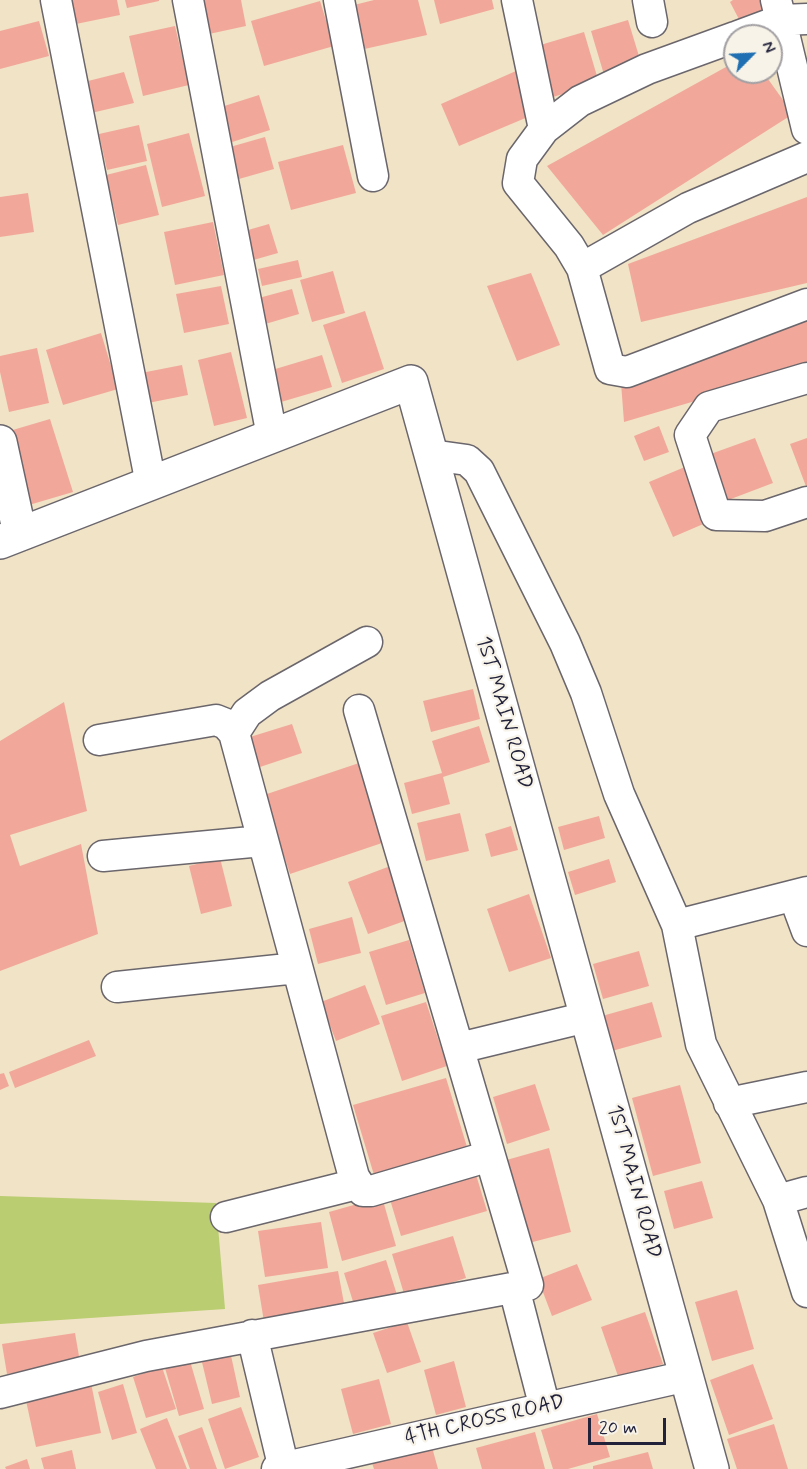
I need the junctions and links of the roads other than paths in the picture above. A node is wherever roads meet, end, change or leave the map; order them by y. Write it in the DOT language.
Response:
graph roads {
  1 [pos="56,0"];
  2 [pos="188,0"];
  3 [pos="339,0"];
  4 [pos="517,0"];
  5 [pos="788,13"];
  6 [pos="764,24"];
  7 [pos="723,42"];
  8 [pos="544,129"];
  9 [pos="807,129"];
  10 [pos="807,157"];
  11 [pos="373,176"];
  12 [pos="582,268"];
  13 [pos="807,304"];
  14 [pos="807,378"];
  15 [pos="272,436"];
  16 [pos="0,442"];
  17 [pos="431,455"];
  18 [pos="151,484"];
  19 [pos="807,502"];
  20 [pos="10,538"];
  21 [pos="367,642"];
  22 [pos="358,710"];
  23 [pos="234,733"];
  24 [pos="99,740"];
  25 [pos="262,841"];
  26 [pos="103,856"];
  27 [pos="801,894"];
  28 [pos="677,925"];
  29 [pos="807,932"];
  30 [pos="297,968"];
  31 [pos="117,987"];
  32 [pos="587,1017"];
  33 [pos="459,1048"];
  34 [pos="807,1088"];
  35 [pos="729,1103"];
  36 [pos="490,1156"];
  37 [pos="357,1184"];
  38 [pos="807,1192"];
  39 [pos="777,1200"];
  40 [pos="226,1216"];
  41 [pos="514,1288"];
  42 [pos="807,1292"];
  43 [pos="252,1335"];
  44 [pos="687,1376"];
  45 [pos="0,1393"];
  46 [pos="545,1408"];
  47 [pos="281,1468"];
  48 [pos="712,1469"];
  1 -- 18 [label="street"];
  2 -- 15 [label="street"];
  3 -- 11 [label="street"];
  4 -- 8 [label="street"];
  5 -- 6 [label="street"];
  5 -- 9 [label="street"];
  7 -- 8 [label="street"];
  8 -- 12 [label="street"];
  10 -- 12 [label="street"];
  12 -- 13 [label="street"];
  14 -- 19 [label="street"];
  15 -- 17 [label="street, 1ST MAIN ROAD"];
  15 -- 18 [label="street, 1ST MAIN ROAD"];
  16 -- 20 [label="street"];
  17 -- 28 [label="street"];
  17 -- 32 [label="street, 1ST MAIN ROAD"];
  18 -- 20 [label="street, 1ST MAIN ROAD"];
  21 -- 23 [label="street"];
  22 -- 33 [label="street"];
  23 -- 24 [label="street"];
  23 -- 25 [label="street"];
  25 -- 26 [label="street"];
  25 -- 30 [label="street"];
  27 -- 28 [label="street"];
  27 -- 29 [label="street"];
  28 -- 35 [label="street"];
  30 -- 31 [label="street"];
  30 -- 37 [label="street"];
  32 -- 33 [label="street"];
  32 -- 44 [label="street, 1ST MAIN ROAD"];
  33 -- 36 [label="street"];
  34 -- 35 [label="street"];
  35 -- 39 [label="street"];
  36 -- 37 [label="street"];
  36 -- 41 [label="street"];
  37 -- 40 [label="street"];
  38 -- 39 [label="street"];
  39 -- 42 [label="street"];
  41 -- 43 [label="street"];
  41 -- 46 [label="street"];
  43 -- 45 [label="street"];
  43 -- 47 [label="street"];
  44 -- 46 [label="street, 4TH CROSS ROAD"];
  44 -- 48 [label="street, 1ST MAIN ROAD"];
  46 -- 47 [label="street, 4TH CROSS ROAD"];
}
